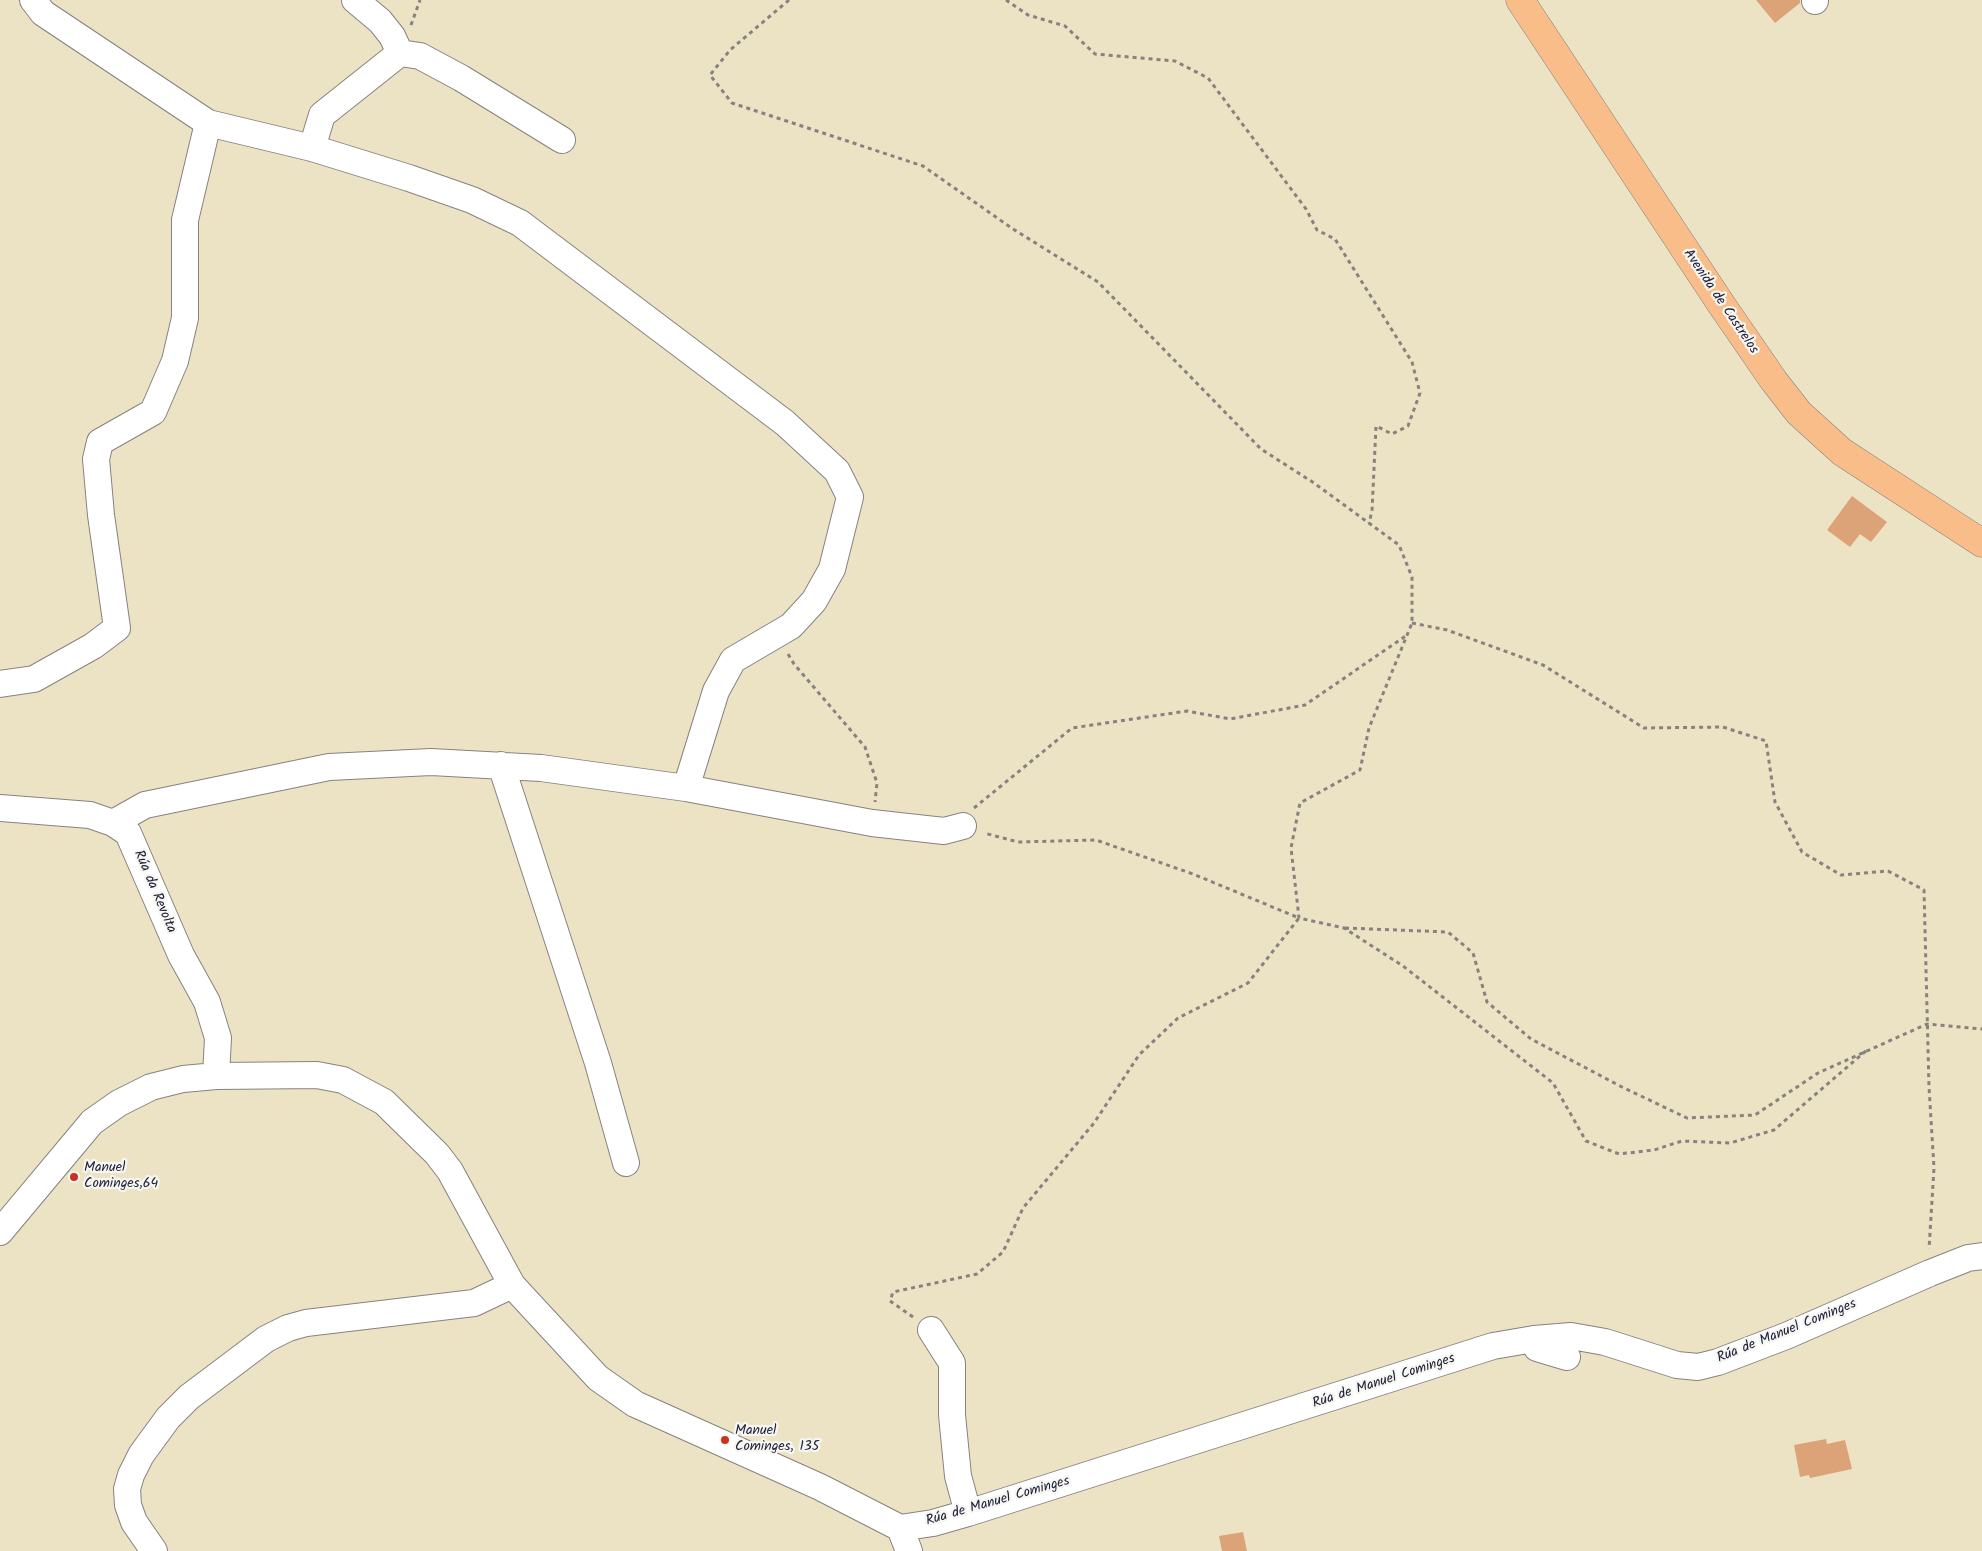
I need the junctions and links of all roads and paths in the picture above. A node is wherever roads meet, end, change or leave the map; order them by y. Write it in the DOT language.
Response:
graph roads {
  1 [pos="33,0"];
  2 [pos="355,0"];
  3 [pos="789,0"];
  4 [pos="1006,0"];
  5 [pos="1520,0"];
  6 [pos="400,54"];
  7 [pos="208,123"];
  8 [pos="562,140"];
  9 [pos="312,148"];
  10 [pos="1369,523"];
  11 [pos="1982,543"];
  12 [pos="1412,623"];
  13 [pos="777,634"];
  14 [pos="1407,635"];
  15 [pos="0,684"];
  16 [pos="501,766"];
  17 [pos="686,788"];
  18 [pos="0,808"];
  19 [pos="113,823"];
  20 [pos="872,823"];
  21 [pos="963,826"];
  22 [pos="1299,918"];
  23 [pos="1344,928"];
  24 [pos="1927,1024"];
  25 [pos="1982,1030"];
  26 [pos="1867,1050"];
  27 [pos="216,1076"];
  28 [pos="626,1164"];
  29 [pos="0,1232"];
  30 [pos="1982,1256"];
  31 [pos="1930,1273"];
  32 [pos="512,1285"];
  33 [pos="931,1330"];
  34 [pos="1534,1339"];
  35 [pos="1567,1357"];
  36 [pos="968,1513"];
  37 [pos="904,1539"];
  38 [pos="154,1551"];
  1 -- 7 [label="street"];
  2 -- 6 [label="street"];
  3 -- 10 [label="path"];
  4 -- 10 [label="path"];
  5 -- 11 [label="main road, Avenida de Castrelos"];
  6 -- 8 [label="street"];
  6 -- 9 [label="street"];
  7 -- 9 [label="street"];
  7 -- 15 [label="street"];
  9 -- 13 [label="street"];
  10 -- 12 [label="path"];
  12 -- 14 [label="path"];
  12 -- 24 [label="path"];
  13 -- 17 [label="street"];
  13 -- 20 [label="path"];
  14 -- 21 [label="path"];
  14 -- 22 [label="path"];
  16 -- 17 [label="street"];
  16 -- 19 [label="street"];
  16 -- 28 [label="street"];
  17 -- 20 [label="street"];
  18 -- 19 [label="street, Rúa da Revolta"];
  19 -- 27 [label="street, Rúa da Revolta"];
  20 -- 21 [label="street"];
  21 -- 22 [label="path"];
  22 -- 23 [label="path"];
  22 -- 33 [label="path"];
  23 -- 26 [label="path"];
  23 -- 26 [label="path"];
  24 -- 25 [label="path"];
  24 -- 26 [label="path"];
  24 -- 31 [label="path"];
  27 -- 29 [label="street, Rúa de Manuel Cominges"];
  27 -- 32 [label="street, Rúa de Manuel Cominges"];
  30 -- 31 [label="street, Rúa de Manuel Cominges"];
  31 -- 34 [label="street, Rúa de Manuel Cominges"];
  32 -- 37 [label="street, Rúa de Manuel Cominges"];
  32 -- 38 [label="street"];
  33 -- 36 [label="street"];
  34 -- 35 [label="street"];
  34 -- 36 [label="street, Rúa de Manuel Cominges"];
  36 -- 37 [label="street, Rúa de Manuel Cominges"];
}
